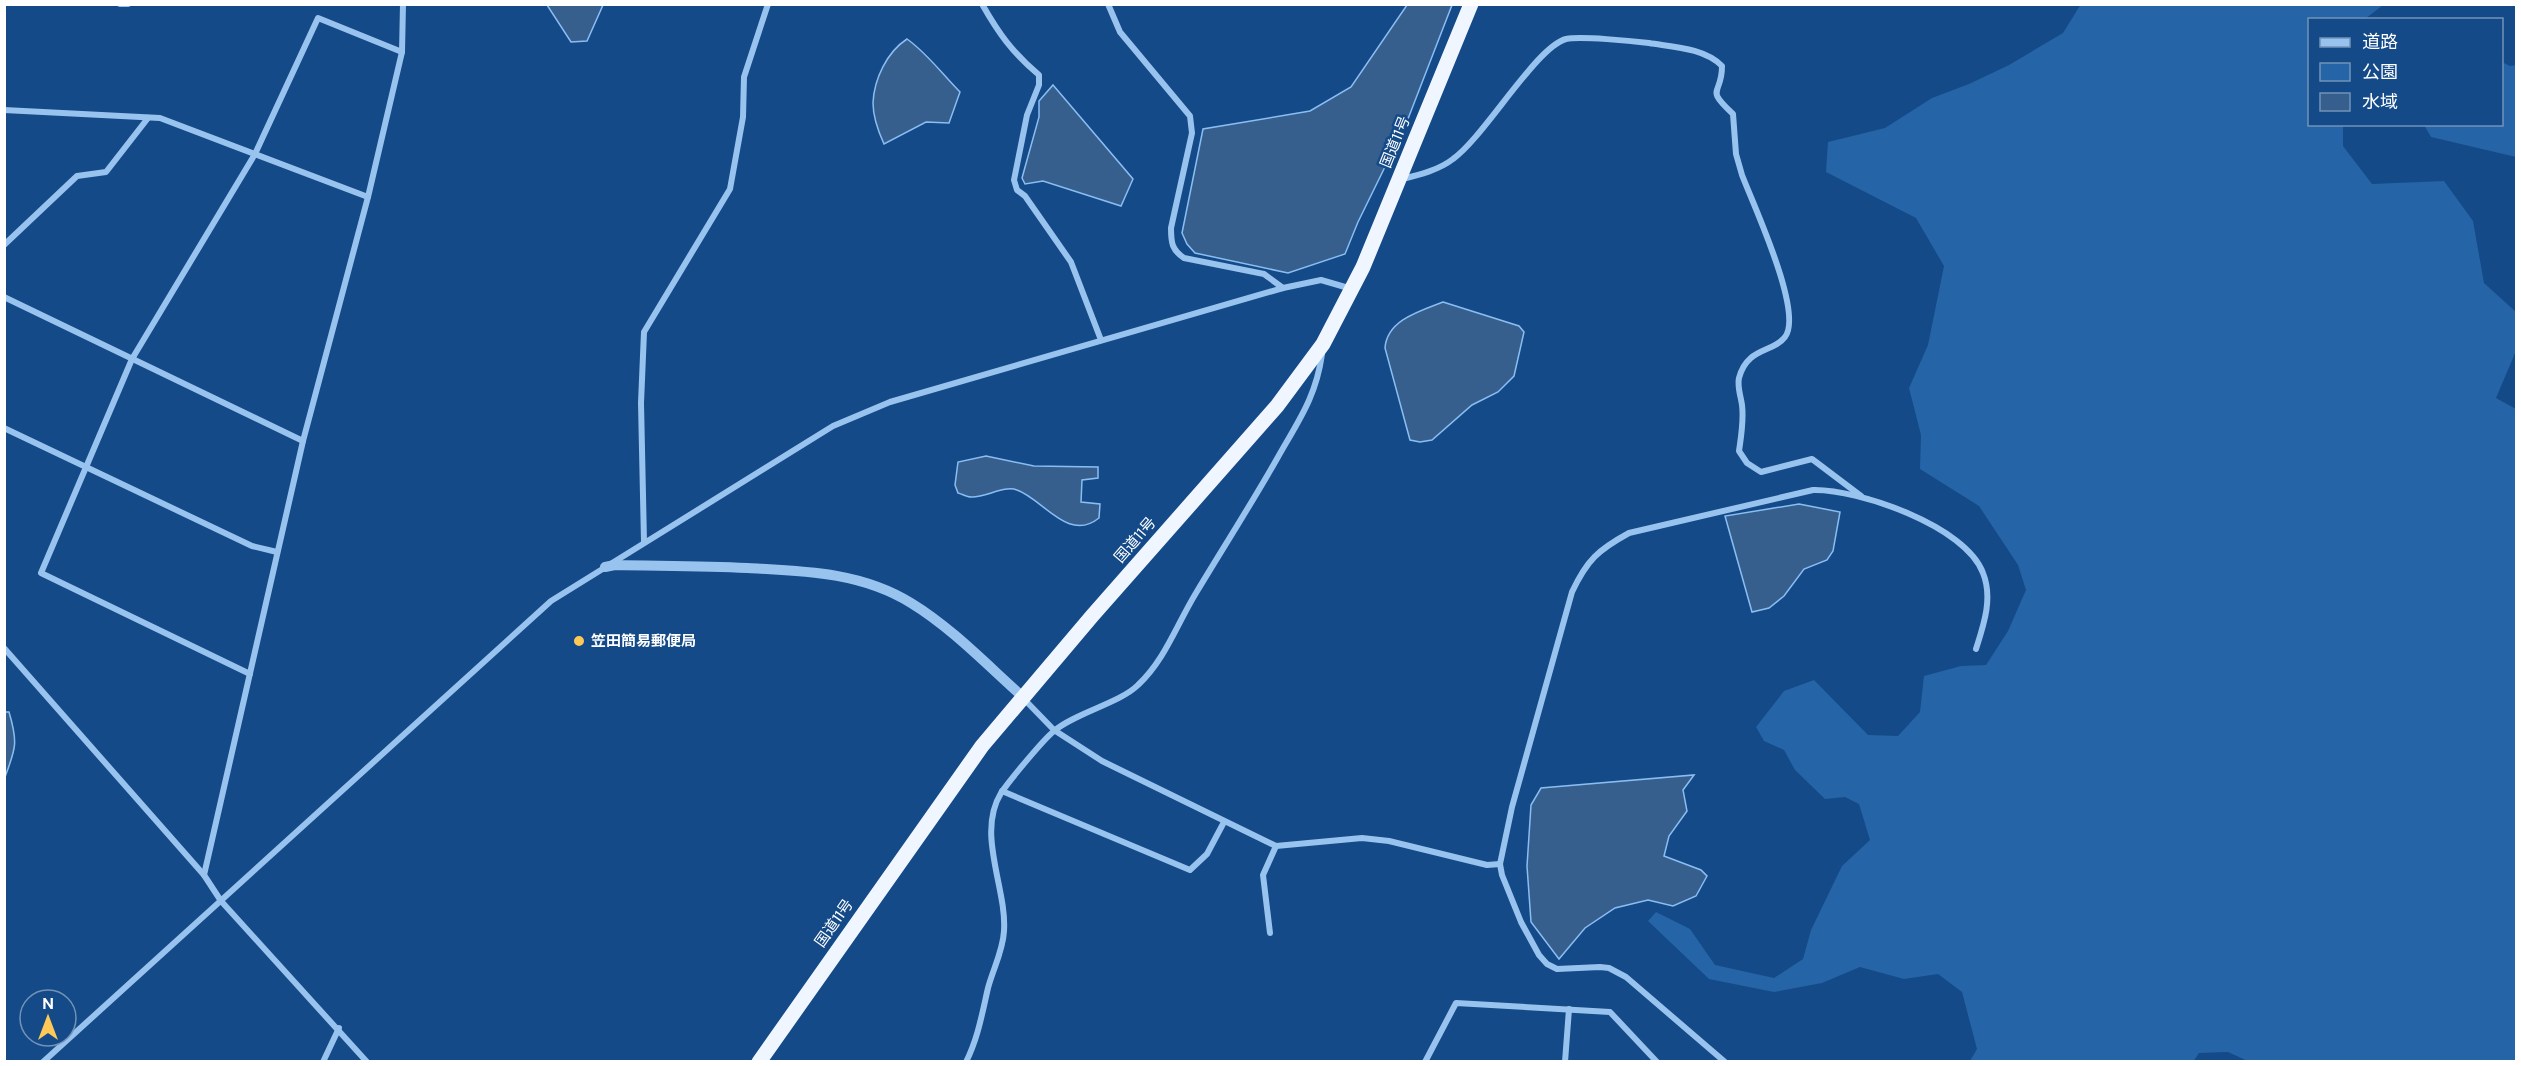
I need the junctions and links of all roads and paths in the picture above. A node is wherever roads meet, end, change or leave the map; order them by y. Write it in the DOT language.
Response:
graph roads {
  1 [pos="120,4"];
  2 [pos="128,4"];
  3 [pos="404,4"];
  4 [pos="768,4"];
  5 [pos="982,4"];
  6 [pos="1108,4"];
  7 [pos="1471,4"];
  8 [pos="402,52"];
  9 [pos="4,110"];
  10 [pos="148,118"];
  11 [pos="255,154"];
  12 [pos="1398,180"];
  13 [pos="368,197"];
  14 [pos="4,245"];
  15 [pos="1283,288"];
  16 [pos="1353,289"];
  17 [pos="4,297"];
  18 [pos="1101,340"];
  19 [pos="1323,344"];
  20 [pos="132,359"];
  21 [pos="4,428"];
  22 [pos="303,441"];
  23 [pos="87,469"];
  24 [pos="1866,500"];
  25 [pos="644,542"];
  26 [pos="277,552"];
  27 [pos="604,567"];
  28 [pos="4,648"];
  29 [pos="1976,649"];
  30 [pos="250,674"];
  31 [pos="1023,697"];
  32 [pos="1054,730"];
  33 [pos="1002,791"];
  34 [pos="1224,822"];
  35 [pos="1275,846"];
  36 [pos="1500,864"];
  37 [pos="204,875"];
  38 [pos="221,901"];
  39 [pos="1270,933"];
  40 [pos="1569,1009"];
  41 [pos="339,1028"];
  42 [pos="43,1062"];
  43 [pos="323,1062"];
  44 [pos="367,1062"];
  45 [pos="759,1062"];
  46 [pos="966,1062"];
  47 [pos="1425,1062"];
  48 [pos="1565,1062"];
  49 [pos="1657,1062"];
  50 [pos="1725,1062"];
  1 -- 2 [label="street"];
  3 -- 8 [label="street"];
  4 -- 25 [label="street"];
  5 -- 18 [label="street"];
  6 -- 15 [label="street"];
  7 -- 12 [label="highway, 国道11号"];
  8 -- 11 [label="street"];
  8 -- 13 [label="street"];
  9 -- 10 [label="street"];
  10 -- 11 [label="street"];
  10 -- 14 [label="street"];
  11 -- 13 [label="street"];
  11 -- 20 [label="street"];
  12 -- 16 [label="highway, 国道11号"];
  12 -- 24 [label="street"];
  13 -- 22 [label="street"];
  15 -- 16 [label="street"];
  15 -- 18 [label="street"];
  16 -- 19 [label="highway, 国道11号"];
  17 -- 20 [label="street"];
  18 -- 25 [label="street"];
  19 -- 31 [label="highway, 国道11号"];
  19 -- 32 [label="street"];
  20 -- 22 [label="street"];
  20 -- 23 [label="street"];
  21 -- 23 [label="street"];
  22 -- 26 [label="street"];
  23 -- 26 [label="street"];
  23 -- 30 [label="street"];
  24 -- 29 [label="street"];
  24 -- 36 [label="street"];
  25 -- 27 [label="street"];
  26 -- 30 [label="street"];
  27 -- 31 [label="street"];
  27 -- 38 [label="street"];
  28 -- 37 [label="street"];
  30 -- 37 [label="street"];
  31 -- 32 [label="street"];
  31 -- 45 [label="highway, 国道11号"];
  32 -- 33 [label="street"];
  32 -- 34 [label="street"];
  33 -- 34 [label="street"];
  33 -- 46 [label="street"];
  34 -- 35 [label="street"];
  35 -- 36 [label="street"];
  35 -- 39 [label="street"];
  36 -- 50 [label="street"];
  37 -- 38 [label="street"];
  38 -- 41 [label="street"];
  38 -- 42 [label="street"];
  40 -- 47 [label="street"];
  40 -- 48 [label="street"];
  40 -- 49 [label="street"];
  41 -- 43 [label="street"];
  41 -- 44 [label="street"];
}
